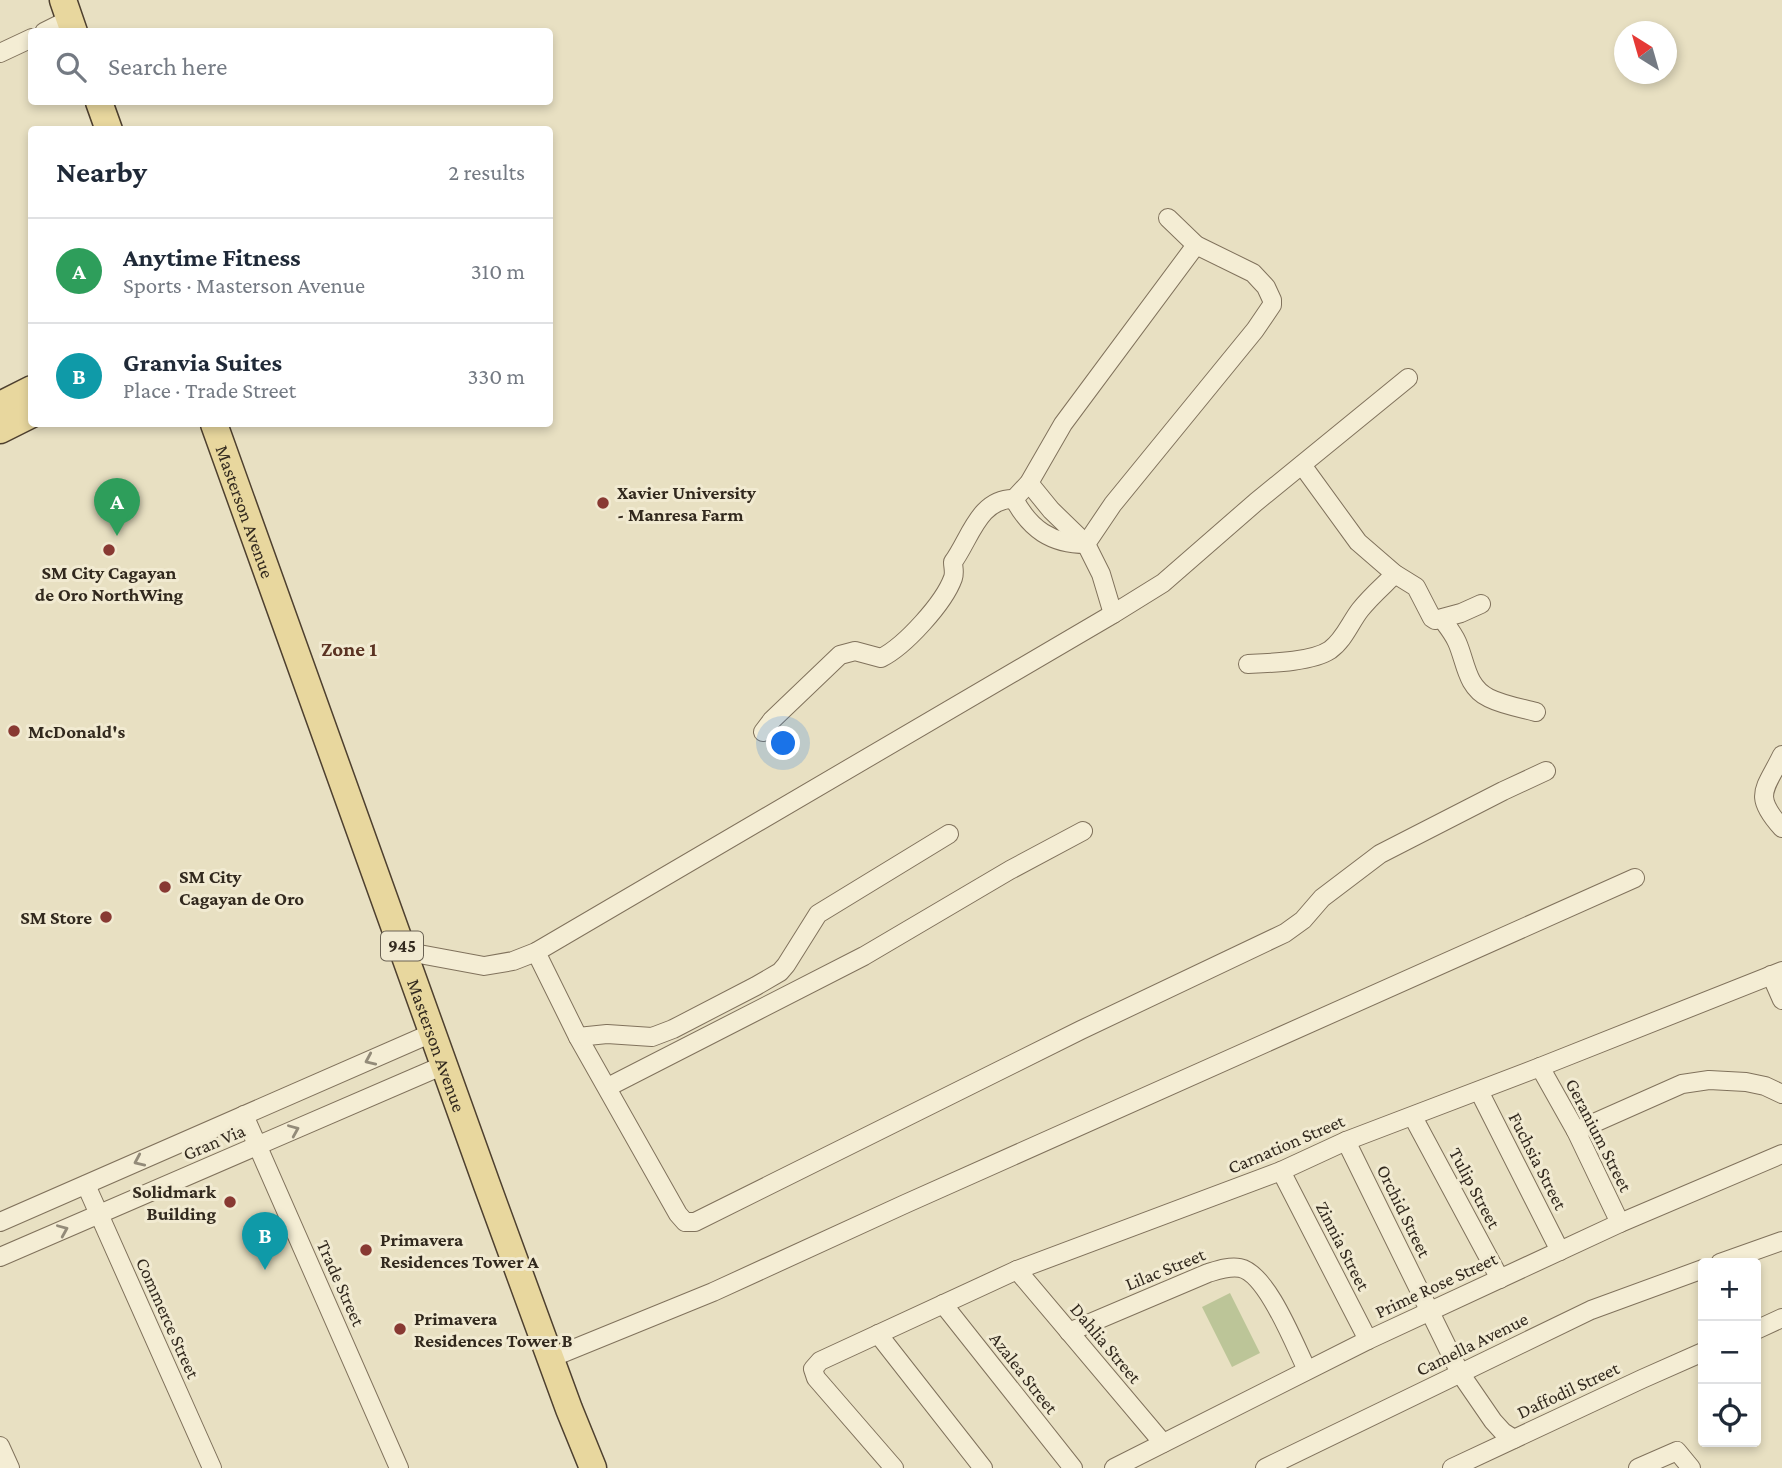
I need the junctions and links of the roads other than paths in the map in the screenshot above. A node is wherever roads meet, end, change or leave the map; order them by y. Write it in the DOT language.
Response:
graph roads {
  1 [pos="69,17"];
  2 [pos="51,28"];
  3 [pos="28,40"];
  4 [pos="0,53"];
  5 [pos="100,105"];
  6 [pos="108,126"];
  7 [pos="1168,218"];
  8 [pos="1196,245"];
  9 [pos="1408,378"];
  10 [pos="28,391"];
  11 [pos="0,405"];
  12 [pos="28,416"];
  13 [pos="215,427"];
  14 [pos="0,430"];
  15 [pos="1302,465"];
  16 [pos="1029,483"];
  17 [pos="1014,499"];
  18 [pos="1086,544"];
  19 [pos="1395,574"];
  20 [pos="1481,604"];
  21 [pos="1113,614"];
  22 [pos="1442,619"];
  23 [pos="1248,664"];
  24 [pos="1536,712"];
  25 [pos="763,732"];
  26 [pos="1782,755"];
  27 [pos="1546,771"];
  28 [pos="1778,775"];
  29 [pos="1782,828"];
  30 [pos="1083,831"];
  31 [pos="949,834"];
  32 [pos="1635,878"];
  33 [pos="403,951"];
  34 [pos="536,952"];
  35 [pos="1776,973"];
  36 [pos="1782,1000"];
  37 [pos="432,1033"];
  38 [pos="578,1037"];
  39 [pos="444,1065"];
  40 [pos="1540,1067"];
  41 [pos="608,1087"];
  42 [pos="1479,1091"];
  43 [pos="1782,1094"];
  44 [pos="244,1115"];
  45 [pos="1413,1117"];
  46 [pos="1576,1131"];
  47 [pos="1346,1142"];
  48 [pos="257,1146"];
  49 [pos="1782,1154"];
  50 [pos="1281,1171"];
  51 [pos="86,1185"];
  52 [pos="99,1214"];
  53 [pos="0,1222"];
  54 [pos="1620,1223"];
  55 [pos="1782,1241"];
  56 [pos="1560,1251"];
  57 [pos="0,1257"];
  58 [pos="1734,1258"];
  59 [pos="1017,1270"];
  60 [pos="1698,1271"];
  61 [pos="1500,1279"];
  62 [pos="943,1304"];
  63 [pos="1430,1311"];
  64 [pos="1782,1318"];
  65 [pos="1761,1328"];
  66 [pos="1069,1332"];
  67 [pos="878,1334"];
  68 [pos="1368,1340"];
  69 [pos="1698,1354"];
  70 [pos="551,1358"];
  71 [pos="1307,1370"];
  72 [pos="1460,1373"];
  73 [pos="1514,1439"];
  74 [pos="1163,1443"];
  75 [pos="0,1446"];
  76 [pos="10,1468"];
  77 [pos="212,1468"];
  78 [pos="399,1468"];
  79 [pos="593,1468"];
  80 [pos="894,1468"];
  81 [pos="983,1468"];
  82 [pos="1073,1468"];
  83 [pos="1114,1468"];
  84 [pos="1265,1468"];
  85 [pos="1452,1468"];
  86 [pos="1638,1468"];
  87 [pos="1691,1468"];
  1 -- 2 [label="street"];
  3 -- 4 [label="street"];
  5 -- 6 [label="main road"];
  7 -- 8 [label="street"];
  8 -- 16 [label="street"];
  8 -- 18 [label="street"];
  9 -- 15 [label="street"];
  10 -- 11 [label="main road"];
  12 -- 14 [label="main road"];
  13 -- 33 [label="main road, Masterson Avenue / 945"];
  15 -- 19 [label="street"];
  15 -- 21 [label="street"];
  16 -- 17 [label="street"];
  16 -- 18 [label="street"];
  17 -- 18 [label="street"];
  17 -- 25 [label="street"];
  18 -- 21 [label="street"];
  19 -- 22 [label="street"];
  19 -- 23 [label="street"];
  20 -- 22 [label="street"];
  21 -- 34 [label="street"];
  22 -- 24 [label="street"];
  26 -- 28 [label="street"];
  27 -- 41 [label="street"];
  28 -- 29 [label="street"];
  30 -- 41 [label="street"];
  31 -- 38 [label="street"];
  32 -- 70 [label="street"];
  33 -- 34 [label="street"];
  33 -- 37 [label="main road, Masterson Avenue / 945"];
  34 -- 38 [label="street"];
  35 -- 36 [label="street"];
  35 -- 40 [label="street, Carnation Street"];
  37 -- 39 [label="main road, Masterson Avenue / 945"];
  37 -- 44 [label="street, Gran Via, one-way"];
  38 -- 41 [label="street"];
  48 -- 39 [label="street, Gran Via, one-way"];
  39 -- 70 [label="main road, Masterson Avenue / 945"];
  40 -- 42 [label="street, Carnation Street"];
  40 -- 46 [label="street, Geranium Street"];
  42 -- 45 [label="street, Carnation Street"];
  42 -- 56 [label="street, Fuchsia Street"];
  43 -- 46 [label="street"];
  44 -- 48 [label="street, Trade Street"];
  44 -- 51 [label="street, Gran Via, one-way"];
  45 -- 47 [label="street, Carnation Street"];
  45 -- 61 [label="street, Tulip Street"];
  46 -- 54 [label="street, Geranium Street"];
  47 -- 50 [label="street, Carnation Street"];
  47 -- 63 [label="street, Orchid Street"];
  48 -- 52 [label="street, Gran Via"];
  48 -- 78 [label="street, Trade Street"];
  49 -- 54 [label="street, Prime Rose Street"];
  50 -- 59 [label="street, Carnation Street"];
  50 -- 68 [label="street, Zinnia Street"];
  51 -- 52 [label="street, Commerce Street"];
  51 -- 53 [label="street, Gran Via"];
  57 -- 52 [label="street, Gran Via, one-way"];
  52 -- 77 [label="street, Commerce Street"];
  54 -- 56 [label="street, Prime Rose Street"];
  55 -- 58 [label="street"];
  56 -- 61 [label="street, Prime Rose Street"];
  59 -- 62 [label="street, Carnation Street"];
  59 -- 66 [label="street, Dahlia Street"];
  60 -- 72 [label="street, Camella Avenue"];
  61 -- 63 [label="street, Prime Rose Street"];
  62 -- 67 [label="street, Carnation Street"];
  62 -- 82 [label="street, Azalea Street"];
  63 -- 68 [label="street, Prime Rose Street"];
  63 -- 72 [label="street, Orchid Street"];
  64 -- 65 [label="street"];
  66 -- 71 [label="street, Lilac Street"];
  66 -- 74 [label="street, Dahlia Street"];
  67 -- 80 [label="street, Carnation Street"];
  67 -- 81 [label="street"];
  68 -- 71 [label="street, Prime Rose Street"];
  69 -- 73 [label="street, Daffodil Street"];
  70 -- 79 [label="main road, Masterson Avenue / 945"];
  71 -- 74 [label="street, Prime Rose Street"];
  72 -- 73 [label="street, Orchid Street"];
  72 -- 84 [label="street, Camella Avenue"];
  73 -- 85 [label="street, Daffodil Street"];
  74 -- 83 [label="street, Prime Rose Street"];
  75 -- 76 [label="street"];
  86 -- 87 [label="street"];
}
